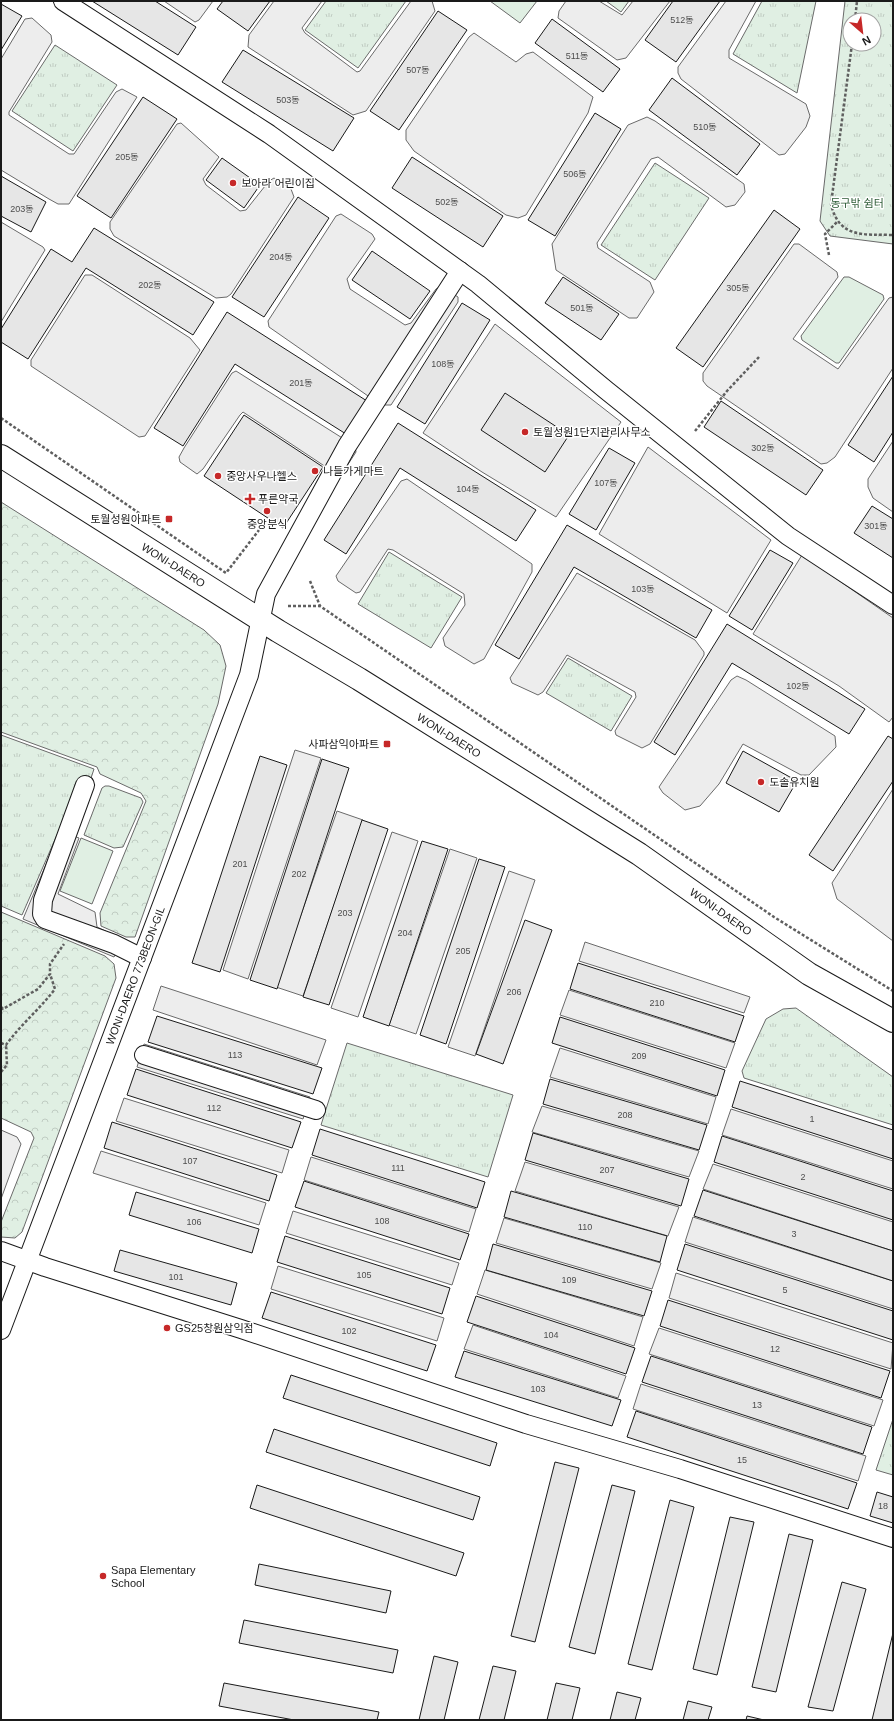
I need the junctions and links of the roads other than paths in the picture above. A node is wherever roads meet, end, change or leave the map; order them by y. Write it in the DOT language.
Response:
graph roads {
  1 [pos="63,1"];
  2 [pos="460,271"];
  3 [pos="1,456"];
  4 [pos="893,605"];
  5 [pos="261,620"];
  6 [pos="85,785"];
  7 [pos="142,958"];
  8 [pos="893,1021"];
  9 [pos="144,1056"];
  10 [pos="316,1110"];
  11 [pos="1,1251"];
  12 [pos="27,1261"];
  13 [pos="1,1330"];
  14 [pos="893,1538"];
  1 -- 2 [label="street"];
  2 -- 4 [label="street"];
  2 -- 5 [label="street, WONI-DAERO 773BEON-GIL"];
  3 -- 5 [label="main road, WONI-DAERO"];
  5 -- 7 [label="street, WONI-DAERO 773BEON-GIL"];
  5 -- 8 [label="main road, WONI-DAERO"];
  6 -- 7 [label="street"];
  7 -- 12 [label="street, WONI-DAERO 773BEON-GIL"];
  9 -- 10 [label="street"];
  11 -- 12 [label="street"];
  12 -- 13 [label="street, WONI-DAERO 773BEON-GIL"];
  12 -- 14 [label="street"];
}
